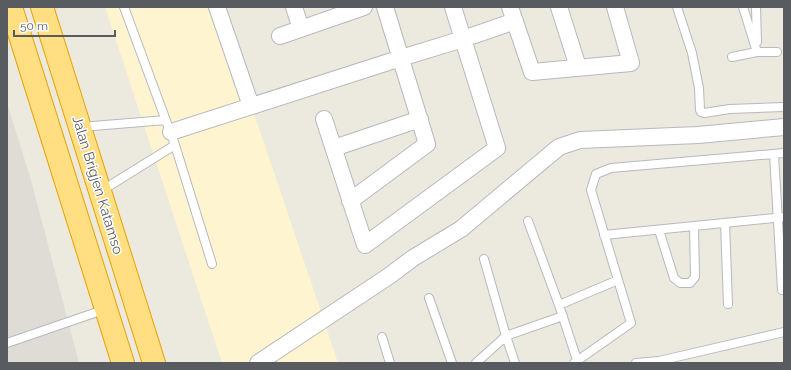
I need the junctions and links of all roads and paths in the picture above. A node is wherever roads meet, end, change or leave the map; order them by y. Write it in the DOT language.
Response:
graph roads {
  1 [pos="11,7"];
  2 [pos="42,7"];
  3 [pos="124,7"];
  4 [pos="217,7"];
  5 [pos="294,7"];
  6 [pos="364,7"];
  7 [pos="385,7"];
  8 [pos="453,7"];
  9 [pos="559,7"];
  10 [pos="615,7"];
  11 [pos="677,7"];
  12 [pos="743,7"];
  13 [pos="756,7"];
  14 [pos="512,14"];
  15 [pos="301,29"];
  16 [pos="280,36"];
  17 [pos="463,39"];
  18 [pos="757,52"];
  19 [pos="777,52"];
  20 [pos="732,57"];
  21 [pos="401,58"];
  22 [pos="578,67"];
  23 [pos="251,106"];
  24 [pos="784,106"];
  25 [pos="324,119"];
  26 [pos="420,119"];
  27 [pos="80,127"];
  28 [pos="784,127"];
  29 [pos="170,132"];
  30 [pos="334,148"];
  31 [pos="784,153"];
  32 [pos="774,154"];
  33 [pos="100,192"];
  34 [pos="350,201"];
  35 [pos="781,217"];
  36 [pos="528,221"];
  37 [pos="725,223"];
  38 [pos="694,226"];
  39 [pos="659,230"];
  40 [pos="604,235"];
  41 [pos="484,259"];
  42 [pos="212,264"];
  43 [pos="618,280"];
  44 [pos="782,290"];
  45 [pos="429,298"];
  46 [pos="728,304"];
  47 [pos="559,305"];
  48 [pos="106,309"];
  49 [pos="563,316"];
  50 [pos="784,332"];
  51 [pos="506,336"];
  52 [pos="382,337"];
  53 [pos="7,343"];
  54 [pos="575,362"];
  55 [pos="659,362"];
  56 [pos="122,363"];
  57 [pos="154,363"];
  58 [pos="258,363"];
  59 [pos="390,363"];
  60 [pos="452,363"];
  61 [pos="476,363"];
  62 [pos="515,363"];
  63 [pos="636,363"];
  1 -- 48 [label="highway, Jalan Brigjen Katamso"];
  2 -- 27 [label="highway, Jalan Brigjen Katamso"];
  3 -- 29 [label="lane"];
  4 -- 23 [label="street"];
  5 -- 15 [label="street"];
  6 -- 15 [label="street"];
  7 -- 21 [label="street"];
  8 -- 17 [label="street"];
  9 -- 22 [label="street"];
  10 -- 22 [label="street"];
  11 -- 24 [label="lane"];
  12 -- 18 [label="lane"];
  13 -- 18 [label="lane"];
  14 -- 17 [label="street"];
  14 -- 22 [label="street"];
  15 -- 16 [label="street"];
  17 -- 21 [label="street"];
  17 -- 34 [label="street"];
  18 -- 19 [label="lane"];
  18 -- 20 [label="lane"];
  21 -- 23 [label="street"];
  21 -- 26 [label="street"];
  23 -- 29 [label="street"];
  25 -- 30 [label="street"];
  26 -- 30 [label="street"];
  26 -- 34 [label="street"];
  27 -- 29 [label="lane"];
  27 -- 33 [label="highway, Jalan Brigjen Katamso"];
  28 -- 58 [label="street"];
  29 -- 33 [label="lane"];
  29 -- 42 [label="lane"];
  30 -- 34 [label="street"];
  31 -- 32 [label="lane"];
  32 -- 35 [label="lane"];
  32 -- 40 [label="lane"];
  33 -- 57 [label="highway, Jalan Brigjen Katamso"];
  35 -- 37 [label="lane"];
  35 -- 44 [label="lane"];
  36 -- 47 [label="lane"];
  37 -- 38 [label="lane"];
  37 -- 46 [label="lane"];
  38 -- 39 [label="lane"];
  38 -- 39 [label="lane"];
  39 -- 40 [label="lane"];
  40 -- 43 [label="lane"];
  41 -- 51 [label="lane"];
  43 -- 47 [label="lane"];
  43 -- 54 [label="lane"];
  45 -- 60 [label="lane"];
  47 -- 49 [label="lane"];
  48 -- 53 [label="lane"];
  48 -- 56 [label="highway, Jalan Brigjen Katamso"];
  49 -- 51 [label="lane"];
  49 -- 54 [label="lane"];
  50 -- 55 [label="lane"];
  51 -- 61 [label="lane"];
  51 -- 62 [label="lane"];
  52 -- 59 [label="lane"];
  55 -- 63 [label="lane"];
}
